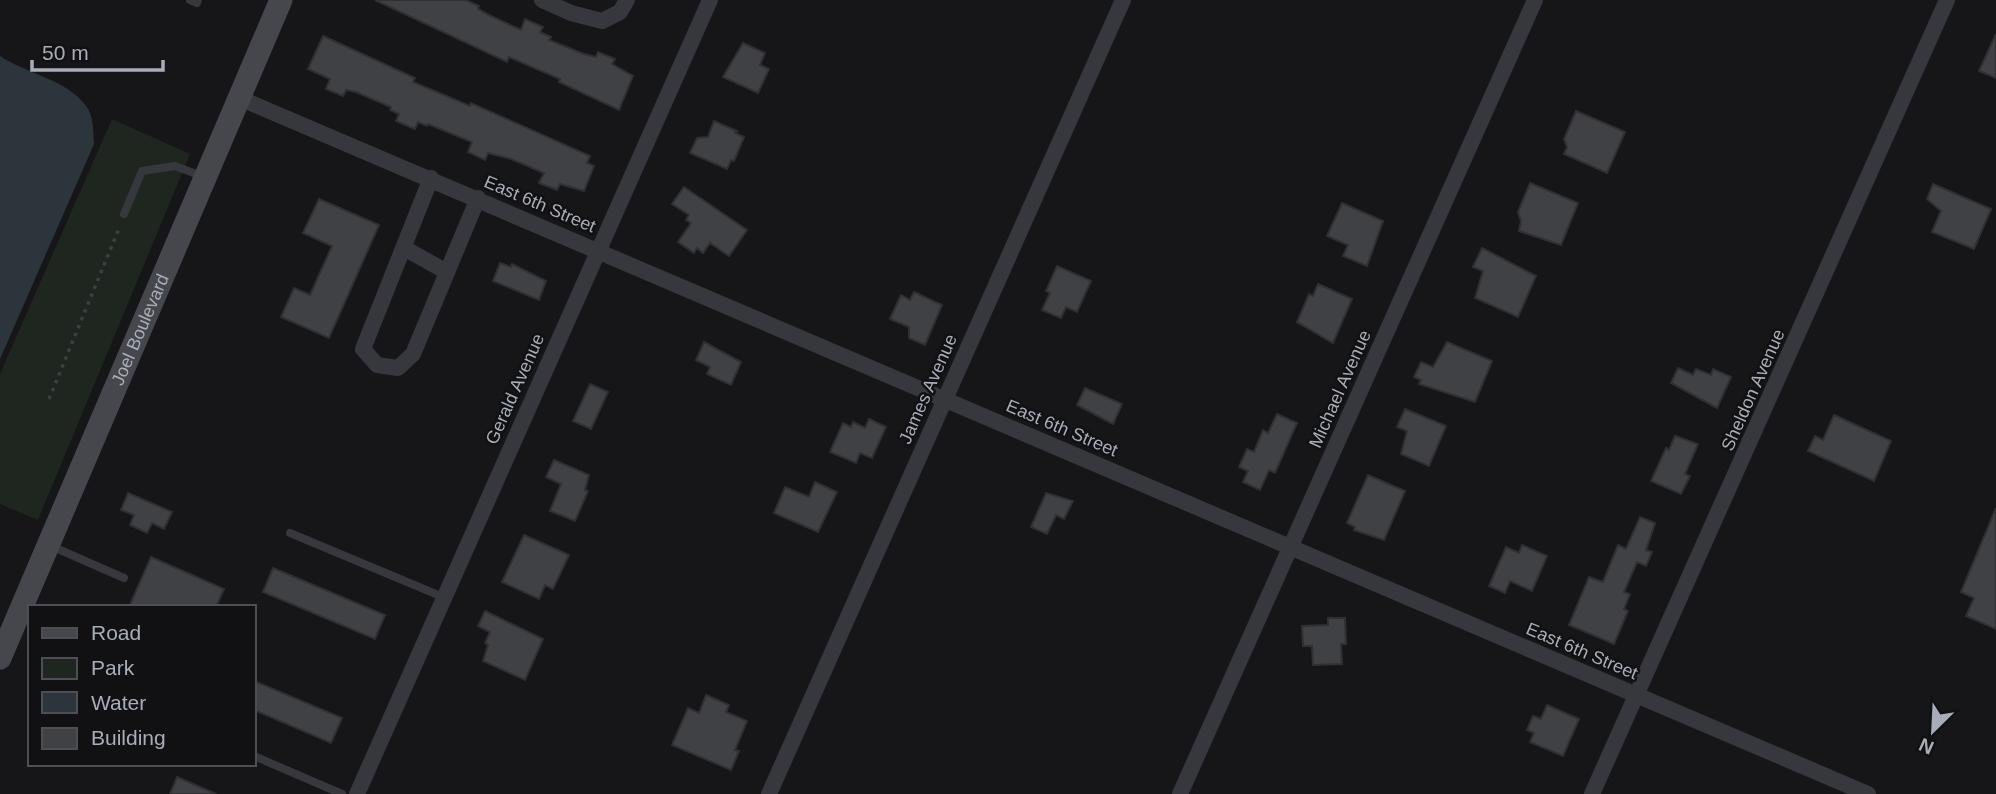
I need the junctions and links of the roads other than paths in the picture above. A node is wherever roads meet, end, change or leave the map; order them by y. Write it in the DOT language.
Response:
graph roads {
  1 [pos="190,0"];
  2 [pos="198,0"];
  3 [pos="281,0"];
  4 [pos="542,0"];
  5 [pos="627,0"];
  6 [pos="710,0"];
  7 [pos="1123,0"];
  8 [pos="1535,0"];
  9 [pos="1947,0"];
  10 [pos="239,98"];
  11 [pos="205,177"];
  12 [pos="431,178"];
  13 [pos="478,198"];
  14 [pos="124,214"];
  15 [pos="404,248"];
  16 [pos="598,250"];
  17 [pos="447,272"];
  18 [pos="945,398"];
  19 [pos="290,533"];
  20 [pos="48,545"];
  21 [pos="1290,548"];
  22 [pos="124,578"];
  23 [pos="443,597"];
  24 [pos="0,658"];
  25 [pos="1638,696"];
  26 [pos="256,757"];
  27 [pos="342,794"];
  28 [pos="356,794"];
  29 [pos="769,794"];
  30 [pos="1180,794"];
  31 [pos="1592,794"];
  32 [pos="1868,794"];
  1 -- 2 [label="lane"];
  3 -- 10 [label="main road, Joel Boulevard"];
  4 -- 5 [label="street"];
  6 -- 16 [label="street, Gerald Avenue"];
  7 -- 18 [label="street, James Avenue"];
  8 -- 21 [label="street, Michael Avenue"];
  9 -- 25 [label="street, Sheldon Avenue"];
  10 -- 11 [label="main road, Joel Boulevard"];
  10 -- 12 [label="street, East 6th Street"];
  11 -- 14 [label="lane"];
  11 -- 20 [label="main road, Joel Boulevard"];
  12 -- 13 [label="street, East 6th Street"];
  12 -- 15 [label="street"];
  13 -- 16 [label="street, East 6th Street"];
  13 -- 17 [label="street"];
  15 -- 17 [label="street"];
  15 -- 17 [label="street"];
  16 -- 18 [label="street, East 6th Street"];
  16 -- 23 [label="street, Gerald Avenue"];
  18 -- 21 [label="street, East 6th Street"];
  18 -- 29 [label="street, James Avenue"];
  19 -- 23 [label="lane"];
  20 -- 22 [label="lane"];
  20 -- 24 [label="main road, Joel Boulevard"];
  21 -- 25 [label="street, East 6th Street"];
  21 -- 30 [label="street, Michael Avenue"];
  23 -- 28 [label="street, Gerald Avenue"];
  25 -- 31 [label="street, Sheldon Avenue"];
  25 -- 32 [label="street, East 6th Street"];
  26 -- 27 [label="lane"];
}
